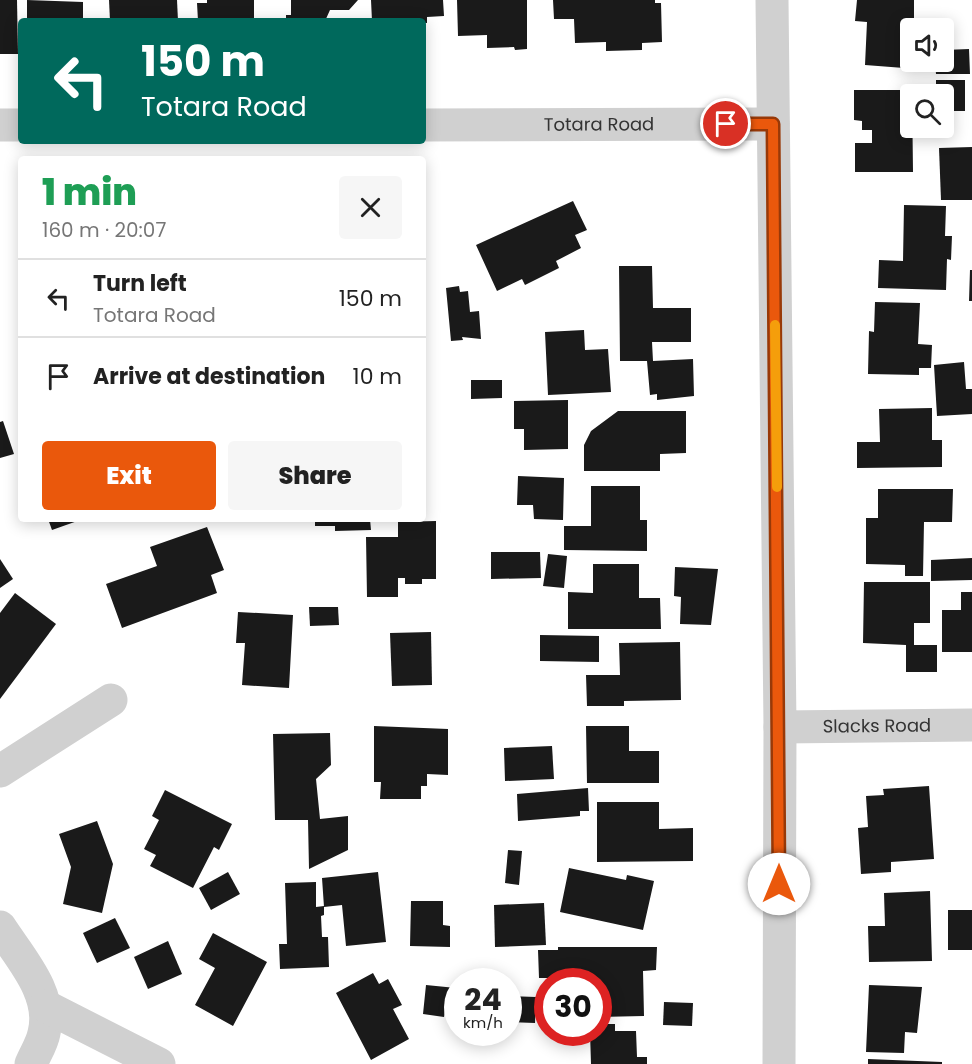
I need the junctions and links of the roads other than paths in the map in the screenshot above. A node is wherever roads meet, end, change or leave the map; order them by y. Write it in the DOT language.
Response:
graph roads {
  1 [pos="772,0"];
  2 [pos="773,124"];
  3 [pos="0,125"];
  4 [pos="18,125"];
  5 [pos="426,125"];
  6 [pos="111,700"];
  7 [pos="972,725"];
  8 [pos="780,727"];
  9 [pos="0,771"];
  10 [pos="0,927"];
  11 [pos="45,1006"];
  12 [pos="31,1064"];
  13 [pos="159,1064"];
  14 [pos="779,1064"];
  1 -- 2 [label="street"];
  2 -- 5 [label="street, Totara Road"];
  2 -- 8 [label="street"];
  3 -- 4 [label="street"];
  6 -- 9 [label="street"];
  7 -- 8 [label="street, Slacks Road"];
  8 -- 14 [label="street"];
  10 -- 11 [label="street"];
  11 -- 12 [label="street"];
  11 -- 13 [label="street"];
}
